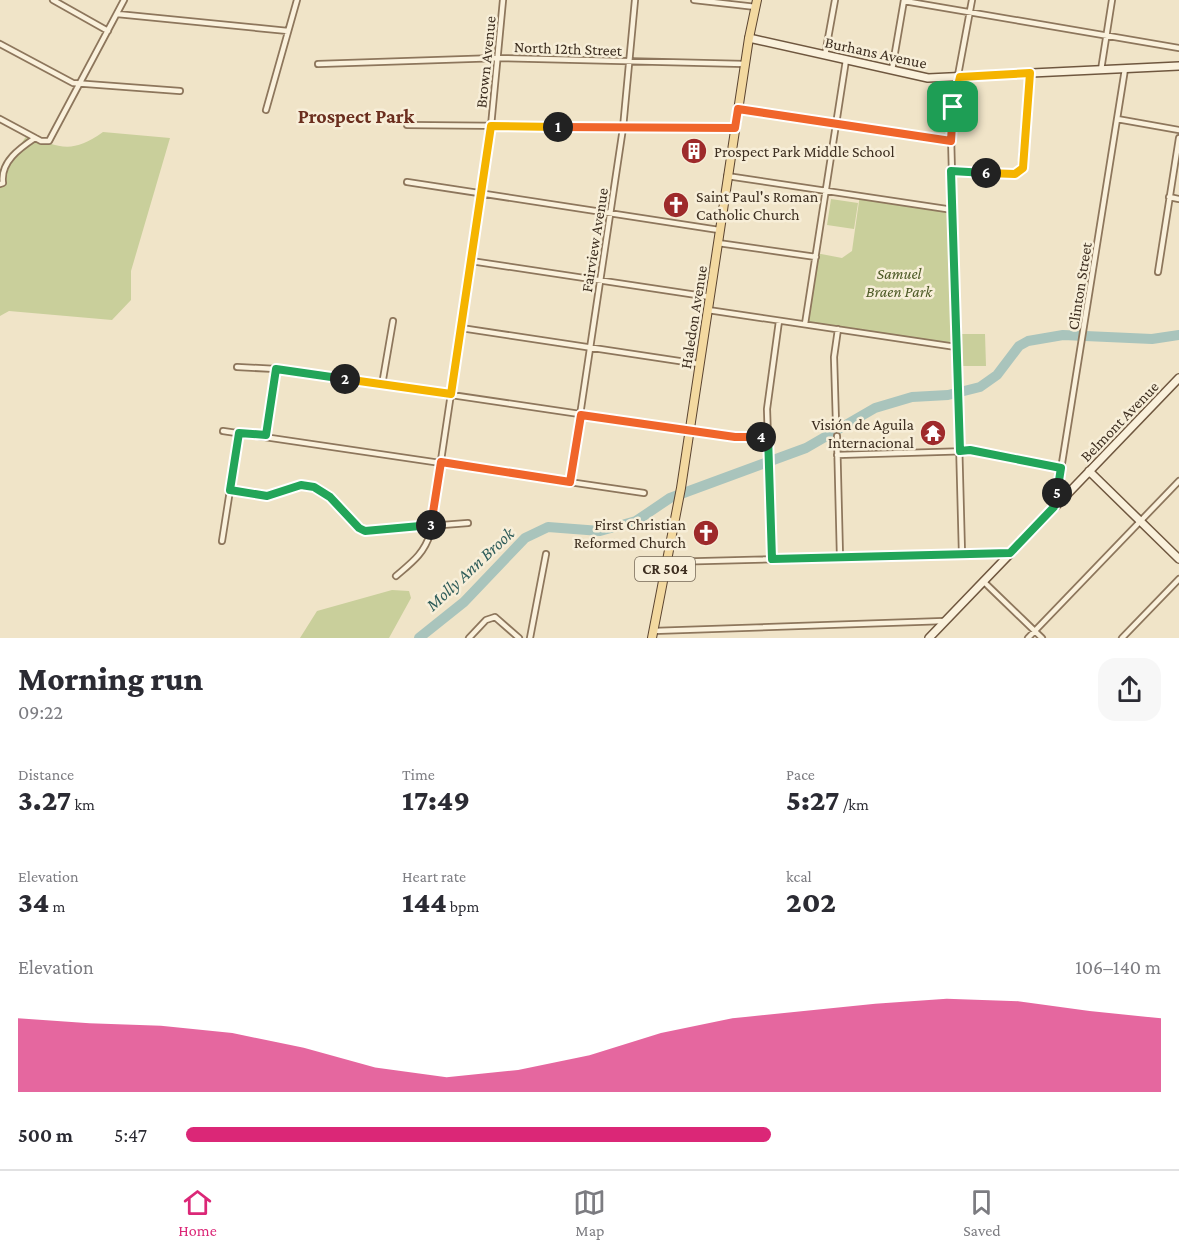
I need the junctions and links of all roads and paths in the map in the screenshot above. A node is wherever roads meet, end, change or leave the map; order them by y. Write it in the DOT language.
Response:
graph roads {
  1 [pos="52,0"];
  2 [pos="124,0"];
  3 [pos="297,0"];
  4 [pos="503,0"];
  5 [pos="635,0"];
  6 [pos="694,0"];
  7 [pos="835,0"];
  8 [pos="904,0"];
  9 [pos="972,0"];
  10 [pos="1112,0"];
  11 [pos="757,4"];
  12 [pos="970,12"];
  13 [pos="117,14"];
  14 [pos="108,31"];
  15 [pos="288,31"];
  16 [pos="1106,36"];
  17 [pos="749,38"];
  18 [pos="0,44"];
  19 [pos="1179,48"];
  20 [pos="825,55"];
  21 [pos="498,58"];
  22 [pos="846,60"];
  23 [pos="627,62"];
  24 [pos="318,64"];
  25 [pos="745,64"];
  26 [pos="1179,66"];
  27 [pos="1125,69"];
  28 [pos="892,70"];
  29 [pos="1101,70"];
  30 [pos="1030,73"];
  31 [pos="960,77"];
  32 [pos="80,83"];
  33 [pos="180,90"];
  34 [pos="738,109"];
  35 [pos="266,110"];
  36 [pos="0,119"];
  37 [pos="1117,119"];
  38 [pos="836,123"];
  39 [pos="407,125"];
  40 [pos="491,126"];
  41 [pos="623,128"];
  42 [pos="735,128"];
  43 [pos="1179,130"];
  44 [pos="35,138"];
  45 [pos="1179,138"];
  46 [pos="951,141"];
  47 [pos="951,171"];
  48 [pos="728,176"];
  49 [pos="407,182"];
  50 [pos="2,184"];
  51 [pos="826,190"];
  52 [pos="481,193"];
  53 [pos="1169,197"];
  54 [pos="1179,199"];
  55 [pos="953,210"];
  56 [pos="610,213"];
  57 [pos="719,230"];
  58 [pos="718,243"];
  59 [pos="816,257"];
  60 [pos="471,261"];
  61 [pos="1158,272"];
  62 [pos="600,280"];
  63 [pos="710,297"];
  64 [pos="708,310"];
  65 [pos="393,321"];
  66 [pos="779,321"];
  67 [pos="805,324"];
  68 [pos="461,328"];
  69 [pos="838,329"];
  70 [pos="591,347"];
  71 [pos="956,347"];
  72 [pos="699,364"];
  73 [pos="237,367"];
  74 [pos="276,369"];
  75 [pos="1178,382"];
  76 [pos="382,385"];
  77 [pos="451,394"];
  78 [pos="581,415"];
  79 [pos="836,423"];
  80 [pos="223,431"];
  81 [pos="690,431"];
  82 [pos="239,433"];
  83 [pos="266,435"];
  84 [pos="768,436"];
  85 [pos="837,436"];
  86 [pos="960,451"];
  87 [pos="837,455"];
  88 [pos="441,462"];
  89 [pos="1061,468"];
  90 [pos="1089,471"];
  91 [pos="1179,481"];
  92 [pos="570,482"];
  93 [pos="230,490"];
  94 [pos="644,493"];
  95 [pos="1054,507"];
  96 [pos="1140,521"];
  97 [pos="468,523"];
  98 [pos="431,526"];
  99 [pos="222,541"];
  100 [pos="1010,553"];
  101 [pos="546,554"];
  102 [pos="962,554"];
  103 [pos="840,557"];
  104 [pos="772,559"];
  105 [pos="1179,559"];
  106 [pos="666,562"];
  107 [pos="396,576"];
  108 [pos="1179,579"];
  109 [pos="983,581"];
  110 [pos="945,621"];
  111 [pos="1035,631"];
  112 [pos="652,634"];
  113 [pos="469,638"];
  114 [pos="519,638"];
  115 [pos="530,638"];
  116 [pos="929,638"];
  117 [pos="1028,638"];
  118 [pos="1042,638"];
  119 [pos="1122,638"];
  1 -- 14 [label="street"];
  2 -- 13 [label="street"];
  3 -- 15 [label="street"];
  4 -- 21 [label="street, Brown Avenue"];
  5 -- 23 [label="street, Fairview Avenue"];
  6 -- 11 [label="street"];
  7 -- 20 [label="street"];
  8 -- 12 [label="street"];
  8 -- 28 [label="street"];
  9 -- 12 [label="street"];
  10 -- 16 [label="street"];
  11 -- 17 [label="main road, Haledon Avenue / CR 504"];
  12 -- 16 [label="street"];
  12 -- 31 [label="street"];
  13 -- 14 [label="street"];
  13 -- 15 [label="street"];
  14 -- 32 [label="street"];
  15 -- 35 [label="street"];
  16 -- 19 [label="street"];
  16 -- 29 [label="street"];
  17 -- 20 [label="street, Burhans Avenue"];
  17 -- 25 [label="main road, Haledon Avenue / CR 504"];
  18 -- 32 [label="street"];
  20 -- 22 [label="street, Burhans Avenue"];
  21 -- 23 [label="street, North 12th Street"];
  21 -- 24 [label="street, North 12th Street"];
  21 -- 40 [label="street, Brown Avenue"];
  22 -- 28 [label="street, Burhans Avenue"];
  22 -- 38 [label="street"];
  23 -- 25 [label="street, North 12th Street"];
  23 -- 41 [label="street, Fairview Avenue"];
  25 -- 34 [label="main road, Haledon Avenue / CR 504"];
  26 -- 27 [label="street, Burhans Avenue"];
  27 -- 29 [label="street, Burhans Avenue"];
  27 -- 37 [label="street, Clinton Street"];
  28 -- 31 [label="street, Burhans Avenue"];
  29 -- 30 [label="street, Burhans Avenue"];
  30 -- 31 [label="street, Burhans Avenue"];
  30 -- 47 [label="street"];
  31 -- 46 [label="street"];
  32 -- 33 [label="street"];
  32 -- 44 [label="street"];
  34 -- 38 [label="street"];
  34 -- 42 [label="main road, Haledon Avenue / CR 504"];
  36 -- 44 [label="street"];
  37 -- 43 [label="street"];
  37 -- 89 [label="street, Clinton Street"];
  38 -- 46 [label="street"];
  38 -- 51 [label="street"];
  39 -- 40 [label="street"];
  40 -- 41 [label="street"];
  40 -- 52 [label="street, Brown Avenue"];
  41 -- 42 [label="street"];
  41 -- 56 [label="street, Fairview Avenue"];
  42 -- 48 [label="main road, Haledon Avenue / CR 504"];
  44 -- 50 [label="street"];
  45 -- 53 [label="street"];
  46 -- 47 [label="street"];
  47 -- 55 [label="street"];
  48 -- 51 [label="street"];
  48 -- 57 [label="main road, Haledon Avenue / CR 504"];
  49 -- 52 [label="street"];
  51 -- 55 [label="street"];
  51 -- 59 [label="street"];
  52 -- 56 [label="street"];
  52 -- 60 [label="street, Brown Avenue"];
  53 -- 54 [label="street"];
  53 -- 61 [label="street"];
  55 -- 71 [label="street"];
  56 -- 57 [label="street"];
  56 -- 62 [label="street, Fairview Avenue"];
  57 -- 58 [label="main road, Haledon Avenue / CR 504"];
  58 -- 59 [label="street"];
  58 -- 63 [label="main road, Haledon Avenue / CR 504"];
  59 -- 67 [label="street"];
  60 -- 62 [label="street"];
  60 -- 68 [label="street, Brown Avenue"];
  62 -- 63 [label="street"];
  62 -- 70 [label="street, Fairview Avenue"];
  63 -- 64 [label="main road, Haledon Avenue / CR 504"];
  64 -- 66 [label="street"];
  64 -- 72 [label="main road, Haledon Avenue / CR 504"];
  65 -- 76 [label="street"];
  66 -- 67 [label="street"];
  66 -- 84 [label="street"];
  67 -- 69 [label="street"];
  68 -- 70 [label="street"];
  68 -- 77 [label="street, Brown Avenue"];
  69 -- 71 [label="street"];
  69 -- 79 [label="street"];
  70 -- 72 [label="street"];
  70 -- 78 [label="street, Fairview Avenue"];
  71 -- 86 [label="street"];
  72 -- 81 [label="main road, Haledon Avenue / CR 504"];
  73 -- 74 [label="street"];
  74 -- 76 [label="street"];
  74 -- 83 [label="street"];
  75 -- 90 [label="street, Belmont Avenue"];
  76 -- 77 [label="street"];
  77 -- 78 [label="street"];
  77 -- 88 [label="street, Brown Avenue"];
  78 -- 81 [label="street"];
  78 -- 92 [label="street, Fairview Avenue"];
  80 -- 82 [label="street"];
  81 -- 84 [label="street"];
  81 -- 106 [label="main road, Haledon Avenue / CR 504"];
  82 -- 83 [label="street"];
  82 -- 93 [label="street"];
  83 -- 88 [label="street"];
  84 -- 104 [label="street"];
  85 -- 87 [label="street"];
  86 -- 87 [label="street"];
  86 -- 89 [label="street"];
  86 -- 102 [label="street"];
  87 -- 103 [label="street"];
  88 -- 92 [label="street"];
  88 -- 98 [label="street, Brown Avenue"];
  89 -- 95 [label="street, Clinton Street"];
  90 -- 95 [label="street, Belmont Avenue"];
  90 -- 96 [label="street"];
  91 -- 96 [label="street"];
  92 -- 94 [label="street"];
  93 -- 98 [label="street"];
  93 -- 99 [label="street"];
  95 -- 100 [label="street, Belmont Avenue"];
  96 -- 105 [label="street"];
  96 -- 111 [label="street"];
  97 -- 98 [label="street"];
  98 -- 107 [label="street, Brown Avenue"];
  100 -- 102 [label="street"];
  100 -- 109 [label="street, Belmont Avenue"];
  101 -- 115 [label="street"];
  102 -- 103 [label="street"];
  103 -- 104 [label="street"];
  104 -- 106 [label="street"];
  106 -- 112 [label="main road, Haledon Avenue / CR 504"];
  108 -- 119 [label="street"];
  109 -- 110 [label="street, Belmont Avenue"];
  109 -- 111 [label="street"];
  110 -- 112 [label="street"];
  110 -- 116 [label="street, Belmont Avenue"];
  111 -- 117 [label="street"];
  111 -- 118 [label="street"];
  113 -- 114 [label="street"];
}
